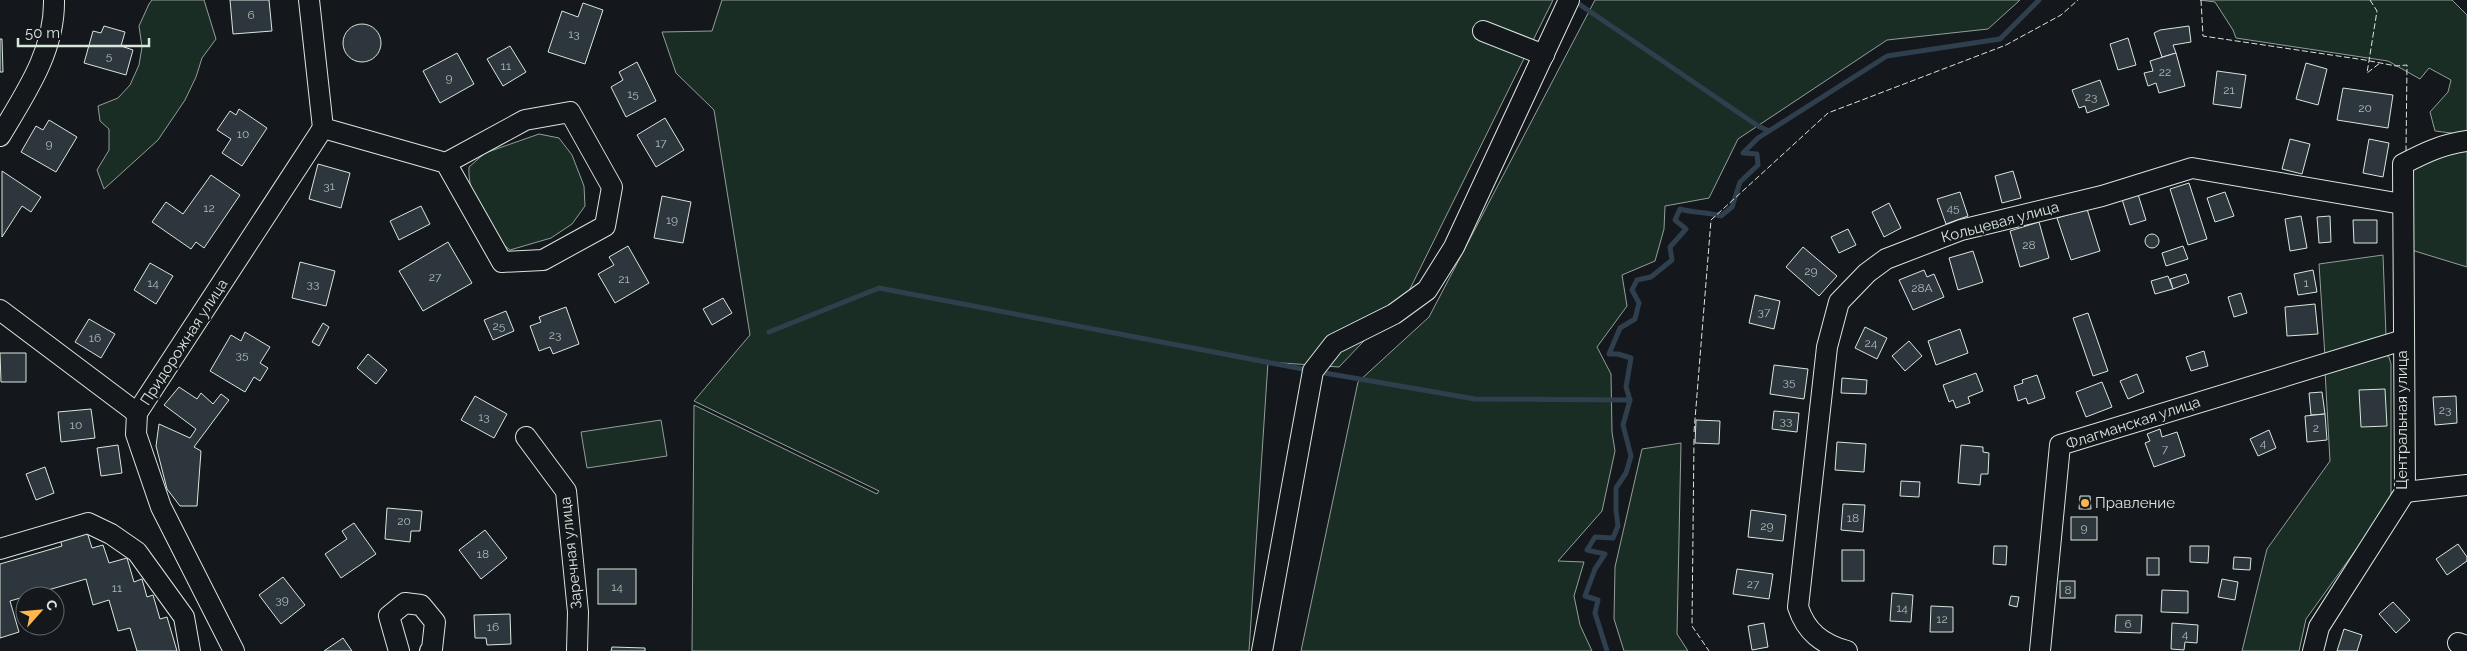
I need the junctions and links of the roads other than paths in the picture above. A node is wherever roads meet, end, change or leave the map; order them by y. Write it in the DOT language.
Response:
graph roads {
  1 [pos="54,0"];
  2 [pos="309,0"];
  3 [pos="1568,0"];
  4 [pos="1482,31"];
  5 [pos="1544,55"];
  6 [pos="323,128"];
  7 [pos="0,136"];
  8 [pos="2467,141"];
  9 [pos="446,163"];
  10 [pos="2402,204"];
  11 [pos="0,310"];
  12 [pos="2403,340"];
  13 [pos="137,413"];
  14 [pos="526,437"];
  15 [pos="2467,485"];
  16 [pos="2405,492"];
  17 [pos="0,549"];
  18 [pos="190,651"];
  19 [pos="234,651"];
  20 [pos="399,651"];
  21 [pos="430,651"];
  22 [pos="578,651"];
  23 [pos="1262,651"];
  24 [pos="1847,651"];
  25 [pos="2040,651"];
  26 [pos="2312,651"];
  1 -- 7 [label="street"];
  2 -- 6 [label="street"];
  3 -- 5 [label="street"];
  4 -- 5 [label="street"];
  5 -- 23 [label="street"];
  6 -- 9 [label="street"];
  6 -- 13 [label="street, Придорожная улица"];
  8 -- 10 [label="street, Центральная улица"];
  9 -- 9 [label="street"];
  10 -- 12 [label="street, Центральная улица"];
  10 -- 24 [label="street, Кольцевая улица"];
  11 -- 13 [label="street"];
  12 -- 16 [label="street, Центральная улица"];
  12 -- 25 [label="street, Флагманская улица"];
  13 -- 19 [label="street, Придорожная улица"];
  14 -- 22 [label="street, Заречная улица"];
  15 -- 16 [label="street"];
  16 -- 26 [label="street, Центральная улица"];
  17 -- 18 [label="street"];
  20 -- 21 [label="street"];
}
